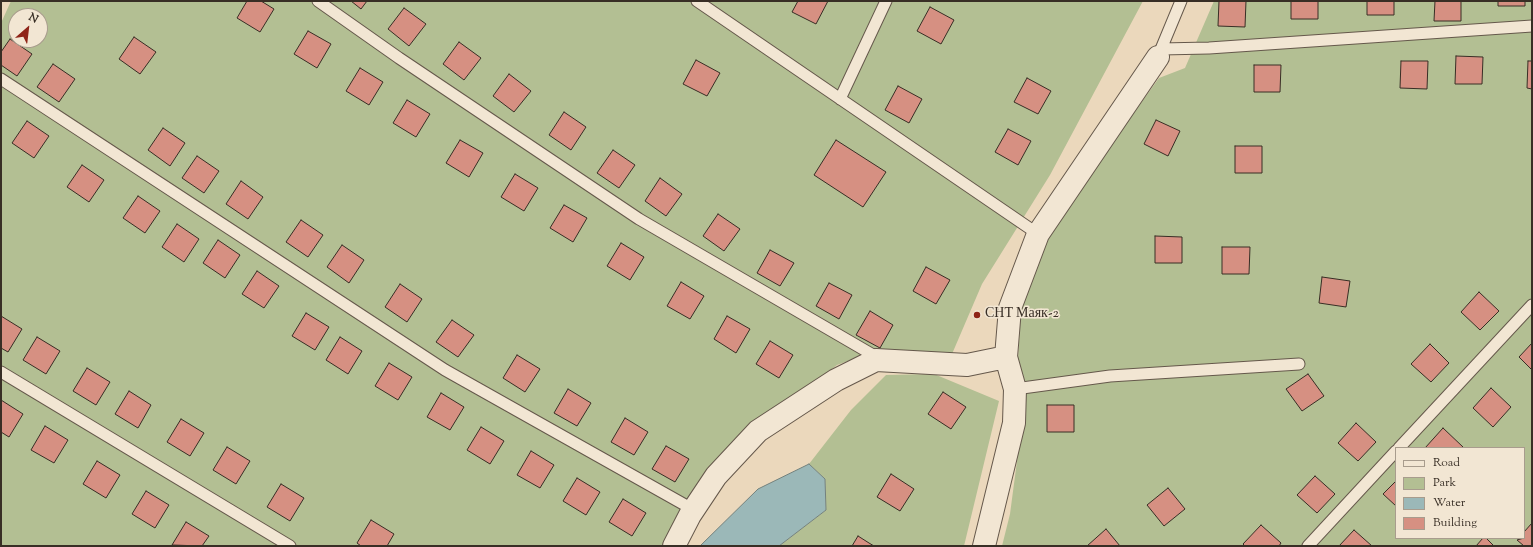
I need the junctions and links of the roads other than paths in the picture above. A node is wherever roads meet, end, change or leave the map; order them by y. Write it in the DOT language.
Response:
graph roads {
  1 [pos="318,1"];
  2 [pos="697,1"];
  3 [pos="886,1"];
  4 [pos="1181,1"];
  5 [pos="1532,26"];
  6 [pos="1160,53"];
  7 [pos="1,79"];
  8 [pos="840,98"];
  9 [pos="1038,234"];
  10 [pos="1532,305"];
  11 [pos="1006,357"];
  12 [pos="884,361"];
  13 [pos="1299,364"];
  14 [pos="1,372"];
  15 [pos="1015,389"];
  16 [pos="1400,447"];
  17 [pos="1395,452"];
  18 [pos="694,510"];
  19 [pos="290,546"];
  20 [pos="674,546"];
  21 [pos="984,546"];
  22 [pos="1308,546"];
  1 -- 12 [label="lane"];
  2 -- 8 [label="lane"];
  3 -- 8 [label="lane"];
  4 -- 6 [label="lane"];
  5 -- 6 [label="lane"];
  6 -- 9 [label="street"];
  7 -- 18 [label="lane"];
  8 -- 9 [label="lane"];
  9 -- 11 [label="street"];
  10 -- 16 [label="lane"];
  11 -- 12 [label="street"];
  11 -- 15 [label="street"];
  12 -- 18 [label="street"];
  13 -- 15 [label="lane"];
  14 -- 19 [label="lane"];
  15 -- 21 [label="street"];
  17 -- 22 [label="lane"];
  18 -- 20 [label="street"];
}
